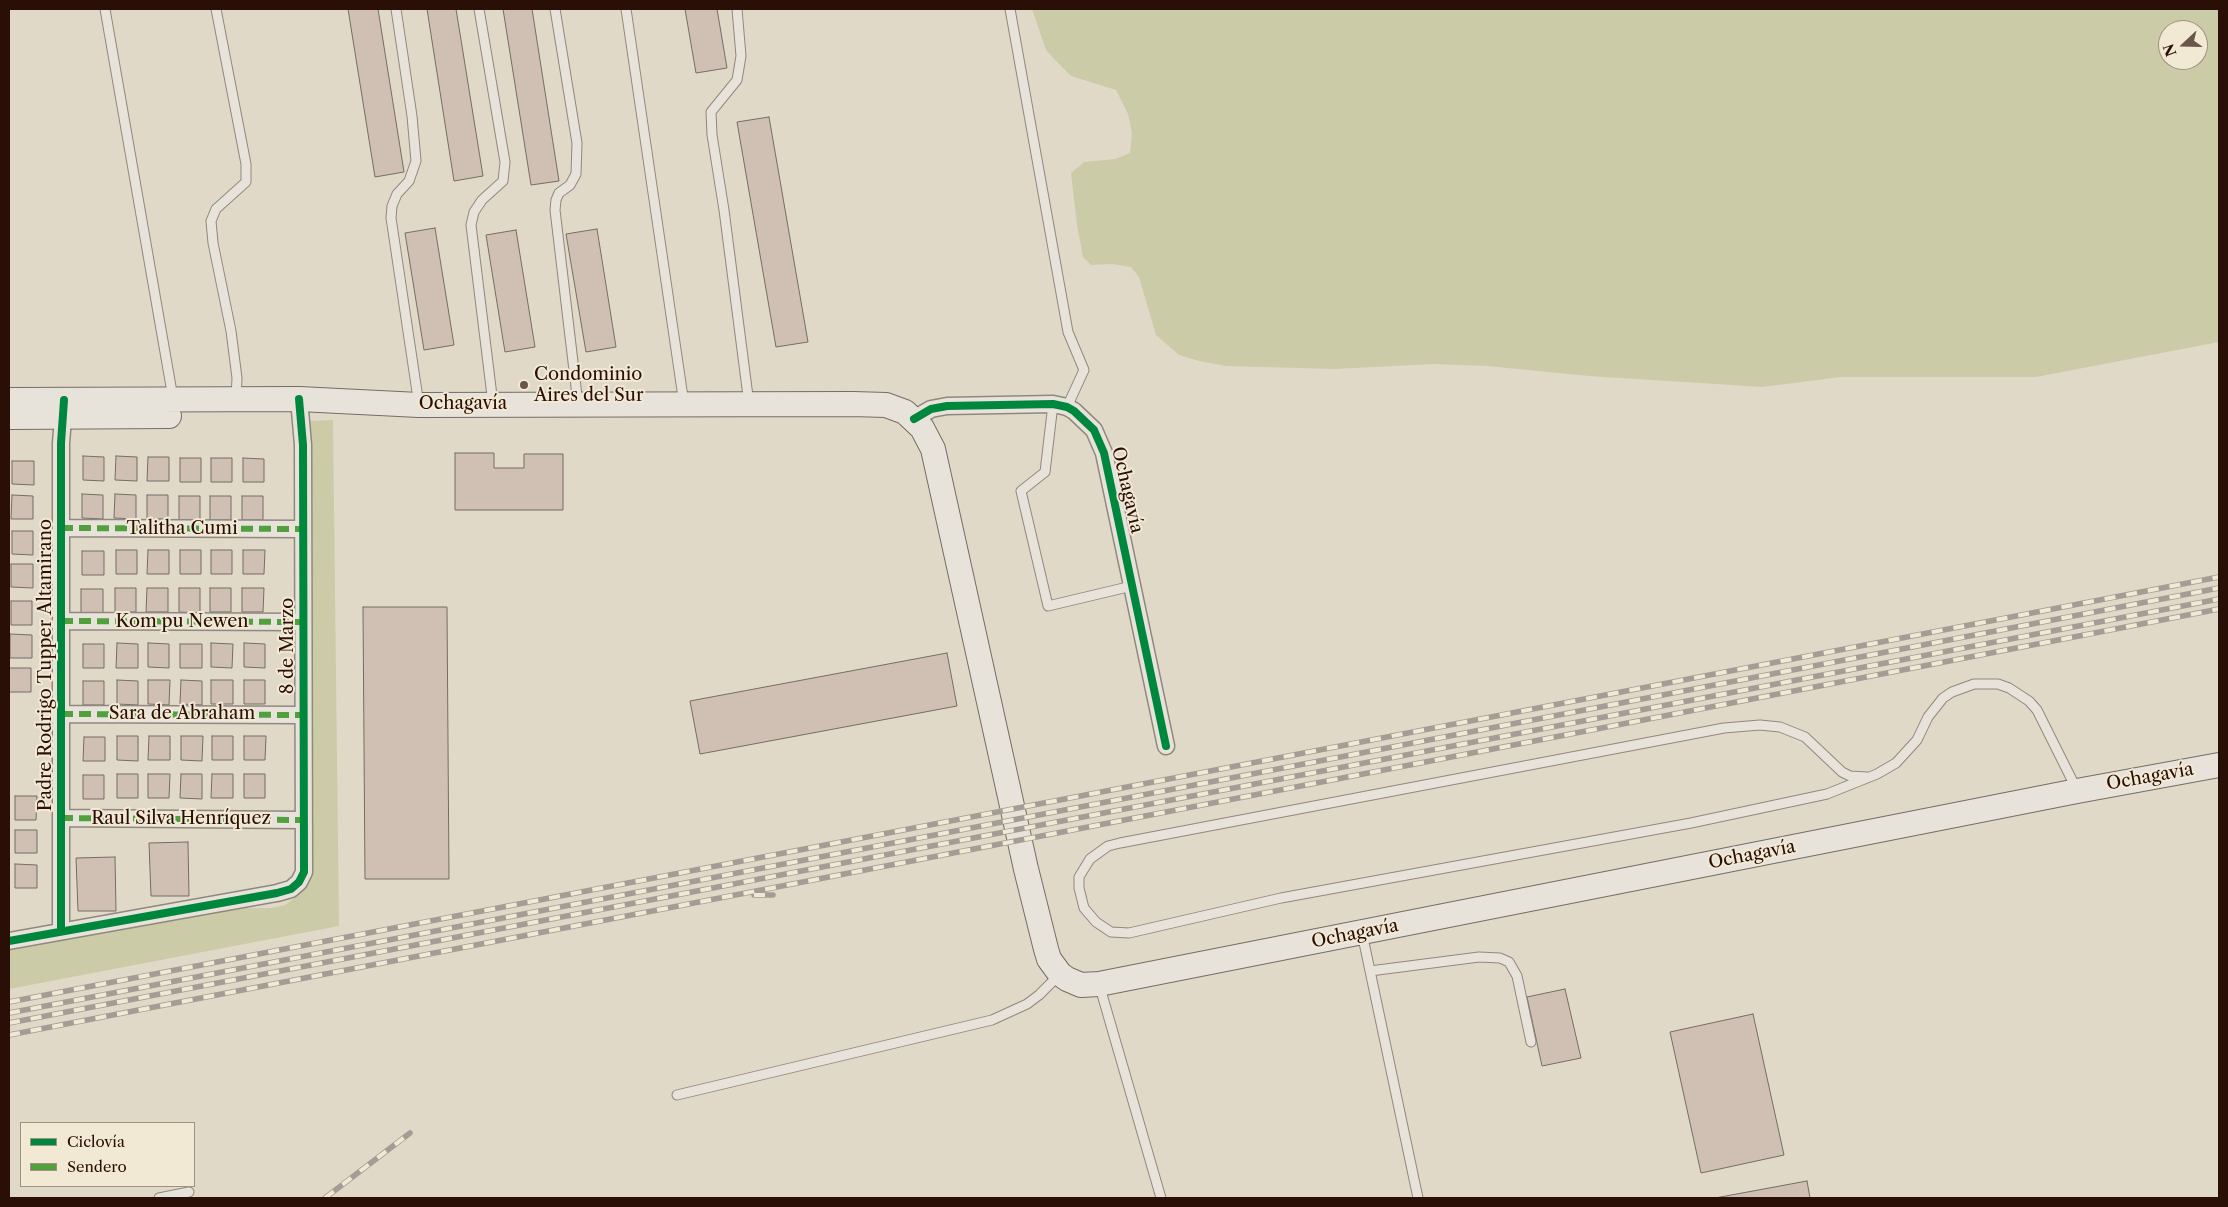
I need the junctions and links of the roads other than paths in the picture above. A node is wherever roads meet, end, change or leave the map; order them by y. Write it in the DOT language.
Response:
graph roads {
  1 [pos="105,9"];
  2 [pos="216,9"];
  3 [pos="396,9"];
  4 [pos="479,9"];
  5 [pos="555,9"];
  6 [pos="626,9"];
  7 [pos="737,9"];
  8 [pos="1010,9"];
  9 [pos="173,399"];
  10 [pos="236,399"];
  11 [pos="9,400"];
  12 [pos="493,404"];
  13 [pos="578,404"];
  14 [pos="684,404"];
  15 [pos="749,404"];
  16 [pos="419,405"];
  17 [pos="1060,406"];
  18 [pos="300,407"];
  19 [pos="64,408"];
  20 [pos="9,417"];
  21 [pos="914,419"];
  22 [pos="61,528"];
  23 [pos="303,529"];
  24 [pos="1132,586"];
  25 [pos="61,621"];
  26 [pos="303,622"];
  27 [pos="61,714"];
  28 [pos="303,715"];
  29 [pos="1166,746"];
  30 [pos="2219,765"];
  31 [pos="1867,778"];
  32 [pos="2077,790"];
  33 [pos="61,818"];
  34 [pos="302,820"];
  35 [pos="60,931"];
  36 [pos="1362,933"];
  37 [pos="9,941"];
  38 [pos="1370,972"];
  39 [pos="1060,974"];
  40 [pos="1099,984"];
  41 [pos="1531,1042"];
  42 [pos="678,1095"];
  43 [pos="189,1192"];
  44 [pos="159,1198"];
  45 [pos="1161,1198"];
  46 [pos="1418,1198"];
  1 -- 9 [label="lane"];
  2 -- 10 [label="lane"];
  3 -- 16 [label="lane"];
  4 -- 12 [label="lane"];
  5 -- 13 [label="lane"];
  6 -- 14 [label="lane"];
  7 -- 15 [label="lane"];
  8 -- 17 [label="lane"];
  9 -- 10 [label="main road"];
  9 -- 19 [label="main road"];
  10 -- 18 [label="main road"];
  11 -- 19 [label="main road"];
  12 -- 13 [label="main road, Ochagavía"];
  12 -- 16 [label="main road, Ochagavía"];
  13 -- 14 [label="main road, Ochagavía"];
  14 -- 15 [label="main road, Ochagavía"];
  15 -- 21 [label="main road, Ochagavía"];
  16 -- 18 [label="main road, Ochagavía"];
  17 -- 21 [label="street"];
  17 -- 24 [label="street, Ochagavía"];
  17 -- 24 [label="lane"];
  18 -- 19 [label="main road"];
  18 -- 23 [label="street, 8 de Marzo"];
  19 -- 20 [label="main road"];
  19 -- 22 [label="street, Padre Rodrigo Tupper Altamirano"];
  21 -- 39 [label="main road, Ochagavía"];
  22 -- 23 [label="street, Talitha Cumi"];
  22 -- 25 [label="street, Padre Rodrigo Tupper Altamirano"];
  23 -- 26 [label="street, 8 de Marzo"];
  24 -- 29 [label="street, Ochagavía"];
  25 -- 26 [label="street, Kom pu Newen"];
  25 -- 27 [label="street, Padre Rodrigo Tupper Altamirano"];
  26 -- 28 [label="street, 8 de Marzo"];
  27 -- 28 [label="street, Sara de Abraham"];
  27 -- 33 [label="street, Padre Rodrigo Tupper Altamirano"];
  28 -- 34 [label="street, 8 de Marzo"];
  30 -- 32 [label="main road, Ochagavía"];
  31 -- 31 [label="lane"];
  31 -- 32 [label="lane"];
  32 -- 36 [label="main road, Ochagavía"];
  33 -- 34 [label="street, Raul Silva Henríquez"];
  33 -- 35 [label="street, Padre Rodrigo Tupper Altamirano"];
  34 -- 35 [label="street, 8 de Marzo"];
  35 -- 37 [label="street"];
  36 -- 38 [label="lane"];
  36 -- 40 [label="main road, Ochagavía"];
  38 -- 41 [label="lane"];
  38 -- 46 [label="lane"];
  39 -- 40 [label="main road, Ochagavía"];
  39 -- 42 [label="lane"];
  40 -- 45 [label="lane"];
  43 -- 44 [label="lane"];
}
